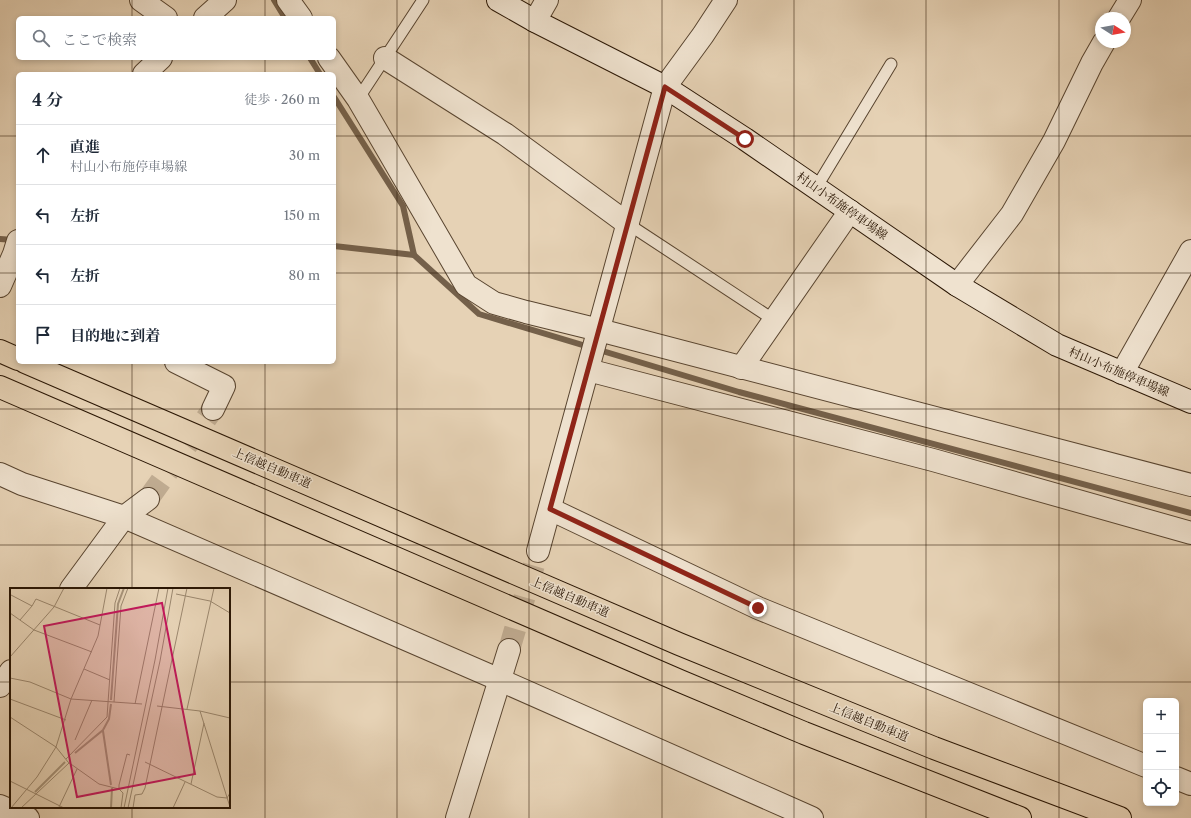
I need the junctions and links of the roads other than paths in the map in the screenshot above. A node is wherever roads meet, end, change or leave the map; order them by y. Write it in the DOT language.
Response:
graph roads {
  1 [pos="141,0"];
  2 [pos="226,0"];
  3 [pos="288,0"];
  4 [pos="423,0"];
  5 [pos="498,0"];
  6 [pos="547,0"];
  7 [pos="726,0"];
  8 [pos="1130,0"];
  9 [pos="1123,12"];
  10 [pos="163,16"];
  11 [pos="207,16"];
  12 [pos="300,16"];
  13 [pos="535,21"];
  14 [pos="1101,48"];
  15 [pos="385,58"];
  16 [pos="159,60"];
  17 [pos="330,60"];
  18 [pos="891,64"];
  19 [pos="146,72"];
  20 [pos="665,87"];
  21 [pos="358,99"];
  22 [pos="816,188"];
  23 [pos="850,211"];
  24 [pos="628,224"];
  25 [pos="16,248"];
  26 [pos="1191,251"];
  27 [pos="957,285"];
  28 [pos="0,286"];
  29 [pos="16,291"];
  30 [pos="774,320"];
  31 [pos="598,333"];
  32 [pos="0,351"];
  33 [pos="16,358"];
  34 [pos="30,364"];
  35 [pos="180,364"];
  36 [pos="741,368"];
  37 [pos="588,370"];
  38 [pos="1122,373"];
  39 [pos="0,387"];
  40 [pos="1191,402"];
  41 [pos="213,409"];
  42 [pos="0,474"];
  43 [pos="1191,485"];
  44 [pos="148,499"];
  45 [pos="550,509"];
  46 [pos="124,517"];
  47 [pos="1191,533"];
  48 [pos="538,551"];
  49 [pos="72,588"];
  50 [pos="509,650"];
  51 [pos="10,672"];
  52 [pos="500,680"];
  53 [pos="0,686"];
  54 [pos="1143,765"];
  55 [pos="1179,779"];
  56 [pos="1191,784"];
  57 [pos="0,806"];
  58 [pos="28,818"];
  59 [pos="457,818"];
  60 [pos="812,818"];
  61 [pos="1020,818"];
  62 [pos="1120,818"];
  1 -- 10 [label="street"];
  2 -- 11 [label="street"];
  3 -- 12 [label="street"];
  4 -- 15 [label="lane"];
  5 -- 13 [label="street, 村山小布施停車場線"];
  6 -- 13 [label="street"];
  7 -- 20 [label="street"];
  8 -- 9 [label="street"];
  13 -- 20 [label="street, 村山小布施停車場線"];
  14 -- 27 [label="street"];
  15 -- 21 [label="lane"];
  15 -- 24 [label="street"];
  16 -- 19 [label="street"];
  17 -- 21 [label="street"];
  18 -- 22 [label="lane"];
  20 -- 22 [label="street, 村山小布施停車場線"];
  20 -- 24 [label="street"];
  21 -- 31 [label="street"];
  22 -- 23 [label="street, 村山小布施停車場線"];
  23 -- 27 [label="street, 村山小布施停車場線"];
  23 -- 30 [label="street"];
  24 -- 30 [label="lane"];
  24 -- 31 [label="street"];
  25 -- 28 [label="street"];
  26 -- 38 [label="street"];
  27 -- 38 [label="street, 村山小布施停車場線"];
  28 -- 29 [label="street"];
  30 -- 36 [label="street"];
  31 -- 36 [label="street"];
  31 -- 37 [label="street"];
  32 -- 33 [label="highway"];
  34 -- 62 [label="highway, 上信越自動車道"];
  35 -- 41 [label="street"];
  36 -- 43 [label="street"];
  37 -- 45 [label="street"];
  37 -- 47 [label="street"];
  38 -- 40 [label="street, 村山小布施停車場線"];
  39 -- 61 [label="highway"];
  42 -- 46 [label="street"];
  44 -- 46 [label="street"];
  45 -- 48 [label="street"];
  45 -- 54 [label="street"];
  46 -- 49 [label="street"];
  46 -- 52 [label="street"];
  50 -- 52 [label="street"];
  51 -- 53 [label="street"];
  52 -- 59 [label="street"];
  52 -- 60 [label="street"];
  55 -- 56 [label="street"];
  57 -- 58 [label="street"];
}
